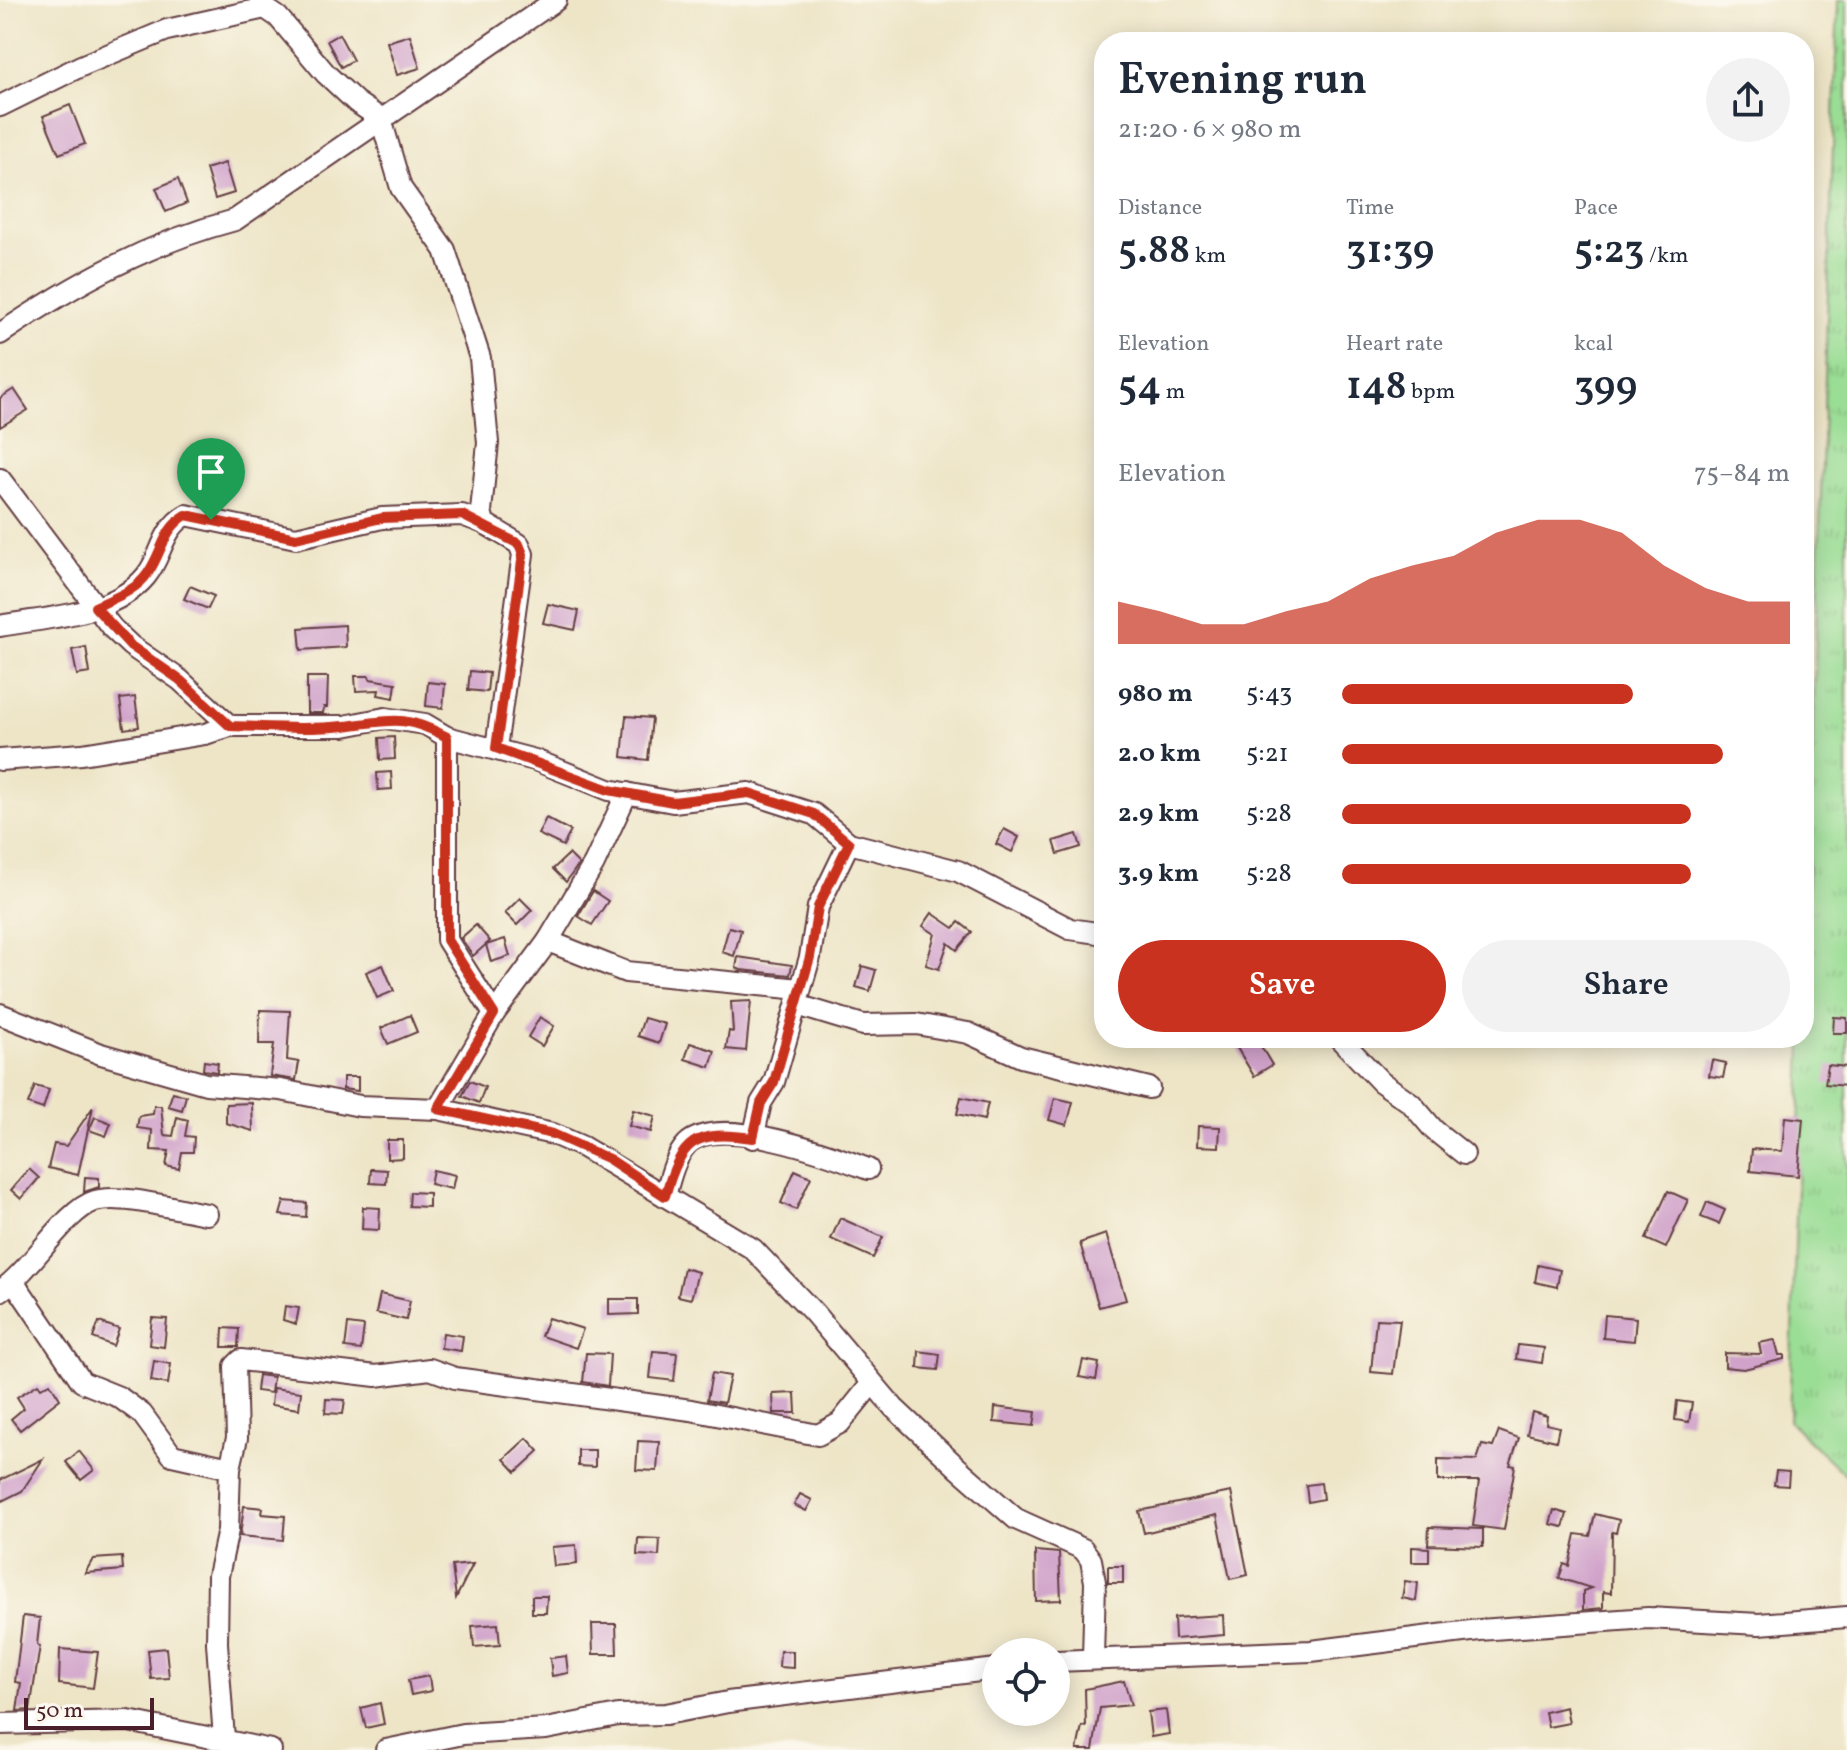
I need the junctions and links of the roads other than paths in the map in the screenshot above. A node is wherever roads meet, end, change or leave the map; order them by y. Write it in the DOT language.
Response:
graph roads {
  1 [pos="556,0"];
  2 [pos="0,106"];
  3 [pos="381,119"];
  4 [pos="0,334"];
  5 [pos="0,479"];
  6 [pos="484,523"];
  7 [pos="95,607"];
  8 [pos="0,626"];
  9 [pos="230,726"];
  10 [pos="447,737"];
  11 [pos="496,748"];
  12 [pos="0,760"];
  13 [pos="627,793"];
  14 [pos="849,843"];
  15 [pos="1094,933"];
  16 [pos="548,941"];
  17 [pos="799,997"];
  18 [pos="0,1014"];
  19 [pos="494,1014"];
  20 [pos="1349,1048"];
  21 [pos="1149,1088"];
  22 [pos="438,1109"];
  23 [pos="753,1138"];
  24 [pos="1464,1154"];
  25 [pos="868,1169"];
  26 [pos="665,1196"];
  27 [pos="207,1214"];
  28 [pos="7,1287"];
  29 [pos="872,1383"];
  30 [pos="230,1468"];
  31 [pos="1847,1617"];
  32 [pos="1093,1657"];
  33 [pos="1070,1659"];
  34 [pos="982,1671"];
  35 [pos="0,1724"];
  36 [pos="224,1739"];
  37 [pos="394,1749"];
  38 [pos="271,1750"];
  1 -- 3 [label="street"];
  2 -- 3 [label="street"];
  3 -- 4 [label="street"];
  3 -- 6 [label="street"];
  5 -- 7 [label="street"];
  6 -- 7 [label="street"];
  6 -- 11 [label="street"];
  7 -- 8 [label="street"];
  7 -- 9 [label="street"];
  9 -- 10 [label="street"];
  9 -- 12 [label="street"];
  10 -- 11 [label="street"];
  10 -- 19 [label="street"];
  11 -- 13 [label="street"];
  13 -- 14 [label="street"];
  13 -- 16 [label="street"];
  14 -- 15 [label="street"];
  14 -- 17 [label="street"];
  16 -- 17 [label="street"];
  16 -- 19 [label="street"];
  17 -- 21 [label="street"];
  17 -- 23 [label="street"];
  18 -- 22 [label="street"];
  19 -- 22 [label="street"];
  20 -- 24 [label="street"];
  22 -- 26 [label="street"];
  23 -- 25 [label="street"];
  23 -- 26 [label="street"];
  26 -- 29 [label="street"];
  27 -- 28 [label="street"];
  28 -- 30 [label="street"];
  29 -- 30 [label="street"];
  29 -- 32 [label="street"];
  30 -- 36 [label="street"];
  31 -- 32 [label="street"];
  32 -- 33 [label="street"];
  34 -- 37 [label="street"];
  35 -- 36 [label="street"];
  36 -- 38 [label="street"];
}
